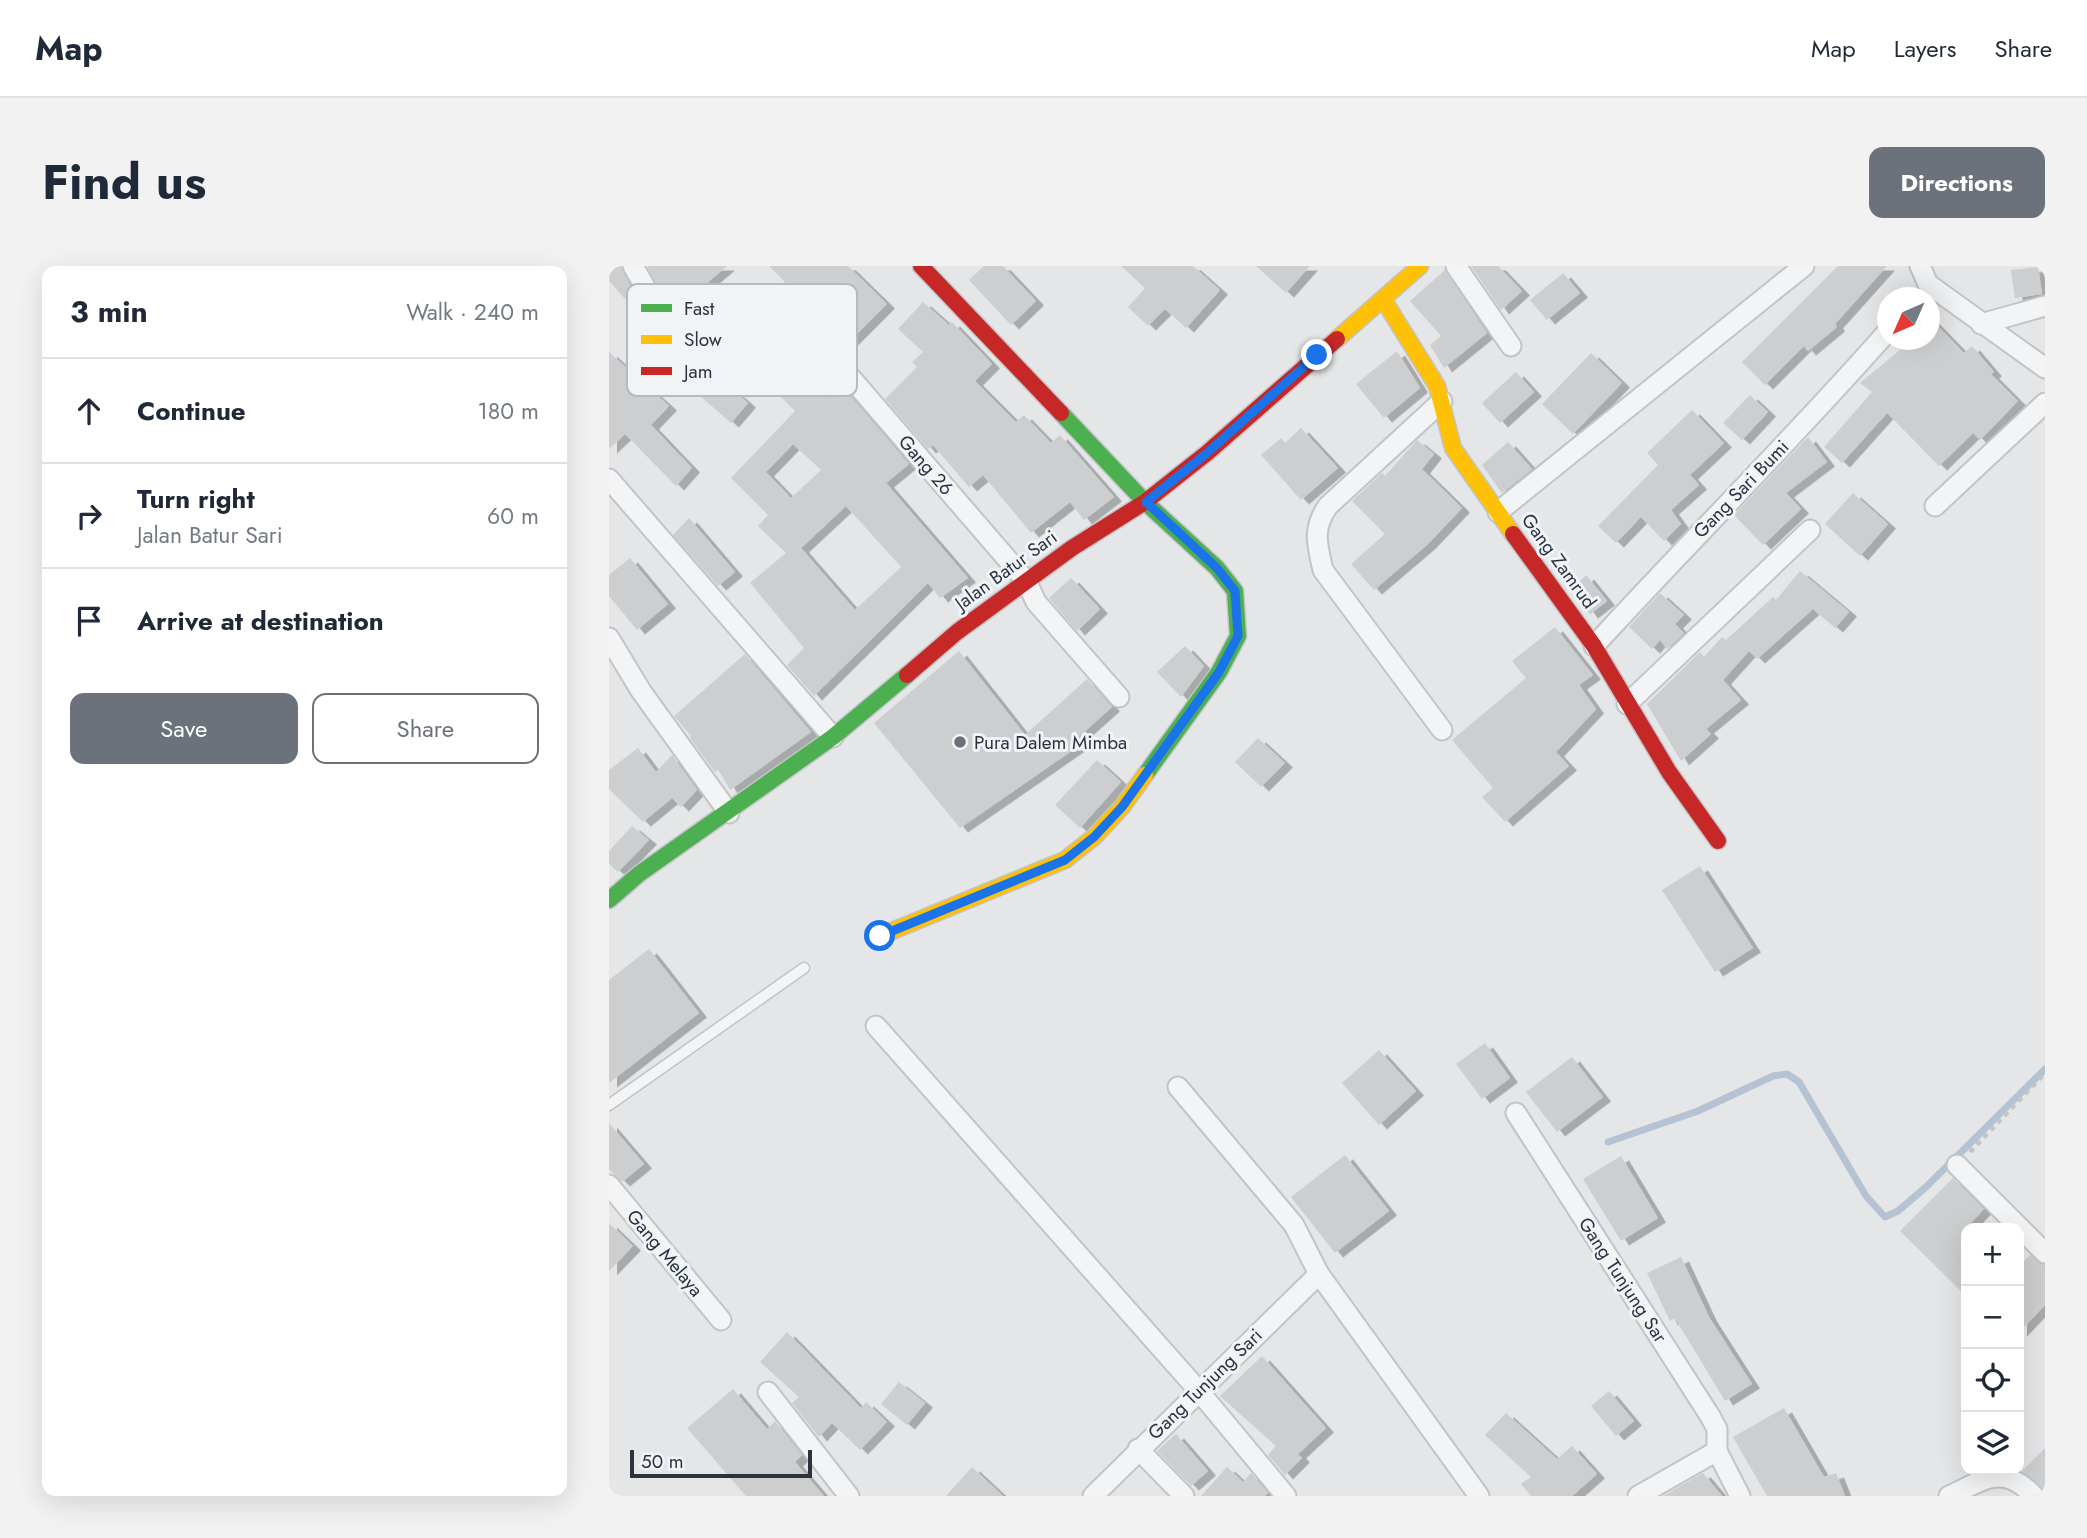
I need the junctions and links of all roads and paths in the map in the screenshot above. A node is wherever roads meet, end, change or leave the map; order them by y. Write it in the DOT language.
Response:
graph roads {
  1 [pos="633,266"];
  2 [pos="921,266"];
  3 [pos="1420,266"];
  4 [pos="1456,266"];
  5 [pos="1804,266"];
  6 [pos="1922,283"];
  7 [pos="643,284"];
  8 [pos="1383,299"];
  9 [pos="2045,306"];
  10 [pos="1981,324"];
  11 [pos="1877,343"];
  12 [pos="1511,346"];
  13 [pos="2045,368"];
  14 [pos="857,385"];
  15 [pos="1443,401"];
  16 [pos="2045,402"];
  17 [pos="609,479"];
  18 [pos="1146,502"];
  19 [pos="1935,506"];
  20 [pos="1498,512"];
  21 [pos="1810,530"];
  22 [pos="1027,582"];
  23 [pos="609,638"];
  24 [pos="1594,646"];
  25 [pos="1119,697"];
  26 [pos="1626,704"];
  27 [pos="1442,730"];
  28 [pos="832,737"];
  29 [pos="729,813"];
  30 [pos="1719,841"];
  31 [pos="609,900"];
  32 [pos="880,936"];
  33 [pos="804,968"];
  34 [pos="876,1026"];
  35 [pos="2045,1073"];
  36 [pos="1178,1087"];
  37 [pos="609,1105"];
  38 [pos="1516,1113"];
  39 [pos="1957,1165"];
  40 [pos="609,1185"];
  41 [pos="2045,1253"];
  42 [pos="1319,1274"];
  43 [pos="721,1320"];
  44 [pos="1198,1391"];
  45 [pos="768,1392"];
  46 [pos="1138,1449"];
  47 [pos="1717,1451"];
  48 [pos="849,1496"];
  49 [pos="1093,1496"];
  50 [pos="1184,1496"];
  51 [pos="1286,1496"];
  52 [pos="1479,1496"];
  53 [pos="1638,1496"];
  54 [pos="1740,1496"];
  55 [pos="1949,1496"];
  56 [pos="2033,1496"];
  1 -- 7 [label="street"];
  2 -- 18 [label="street"];
  3 -- 8 [label="street, Jalan Batur Sari"];
  4 -- 12 [label="street"];
  5 -- 20 [label="street"];
  6 -- 10 [label="street"];
  8 -- 15 [label="street, Gang Zamrud"];
  8 -- 18 [label="street, Jalan Batur Sari"];
  9 -- 10 [label="street"];
  10 -- 13 [label="street"];
  11 -- 24 [label="street, Gang Sari Bumi"];
  14 -- 22 [label="street, Gang 26"];
  15 -- 20 [label="street, Gang Zamrud"];
  15 -- 27 [label="street"];
  16 -- 19 [label="street"];
  17 -- 28 [label="street"];
  18 -- 22 [label="street, Jalan Batur Sari"];
  18 -- 32 [label="street"];
  20 -- 24 [label="street, Gang Zamrud"];
  21 -- 26 [label="street"];
  22 -- 25 [label="street, Gang 26"];
  22 -- 28 [label="street, Jalan Batur Sari"];
  23 -- 29 [label="street"];
  24 -- 26 [label="street, Gang Zamrud"];
  26 -- 30 [label="street, Gang Zamrud"];
  28 -- 29 [label="street, Jalan Batur Sari"];
  29 -- 31 [label="street, Jalan Batur Sari"];
  33 -- 37 [label="lane"];
  34 -- 44 [label="street"];
  35 -- 39 [label="path"];
  36 -- 42 [label="street"];
  38 -- 47 [label="street, Gang Tunjung Sar"];
  39 -- 41 [label="street"];
  40 -- 43 [label="street, Gang Melaya"];
  42 -- 44 [label="street, Gang Tunjung Sari"];
  42 -- 52 [label="street"];
  44 -- 46 [label="street, Gang Tunjung Sari"];
  44 -- 51 [label="street"];
  45 -- 48 [label="street"];
  46 -- 49 [label="street, Gang Tunjung Sari"];
  46 -- 50 [label="street"];
  47 -- 53 [label="street"];
  47 -- 54 [label="street, Gang Tunjung Sar"];
  55 -- 56 [label="street"];
}
